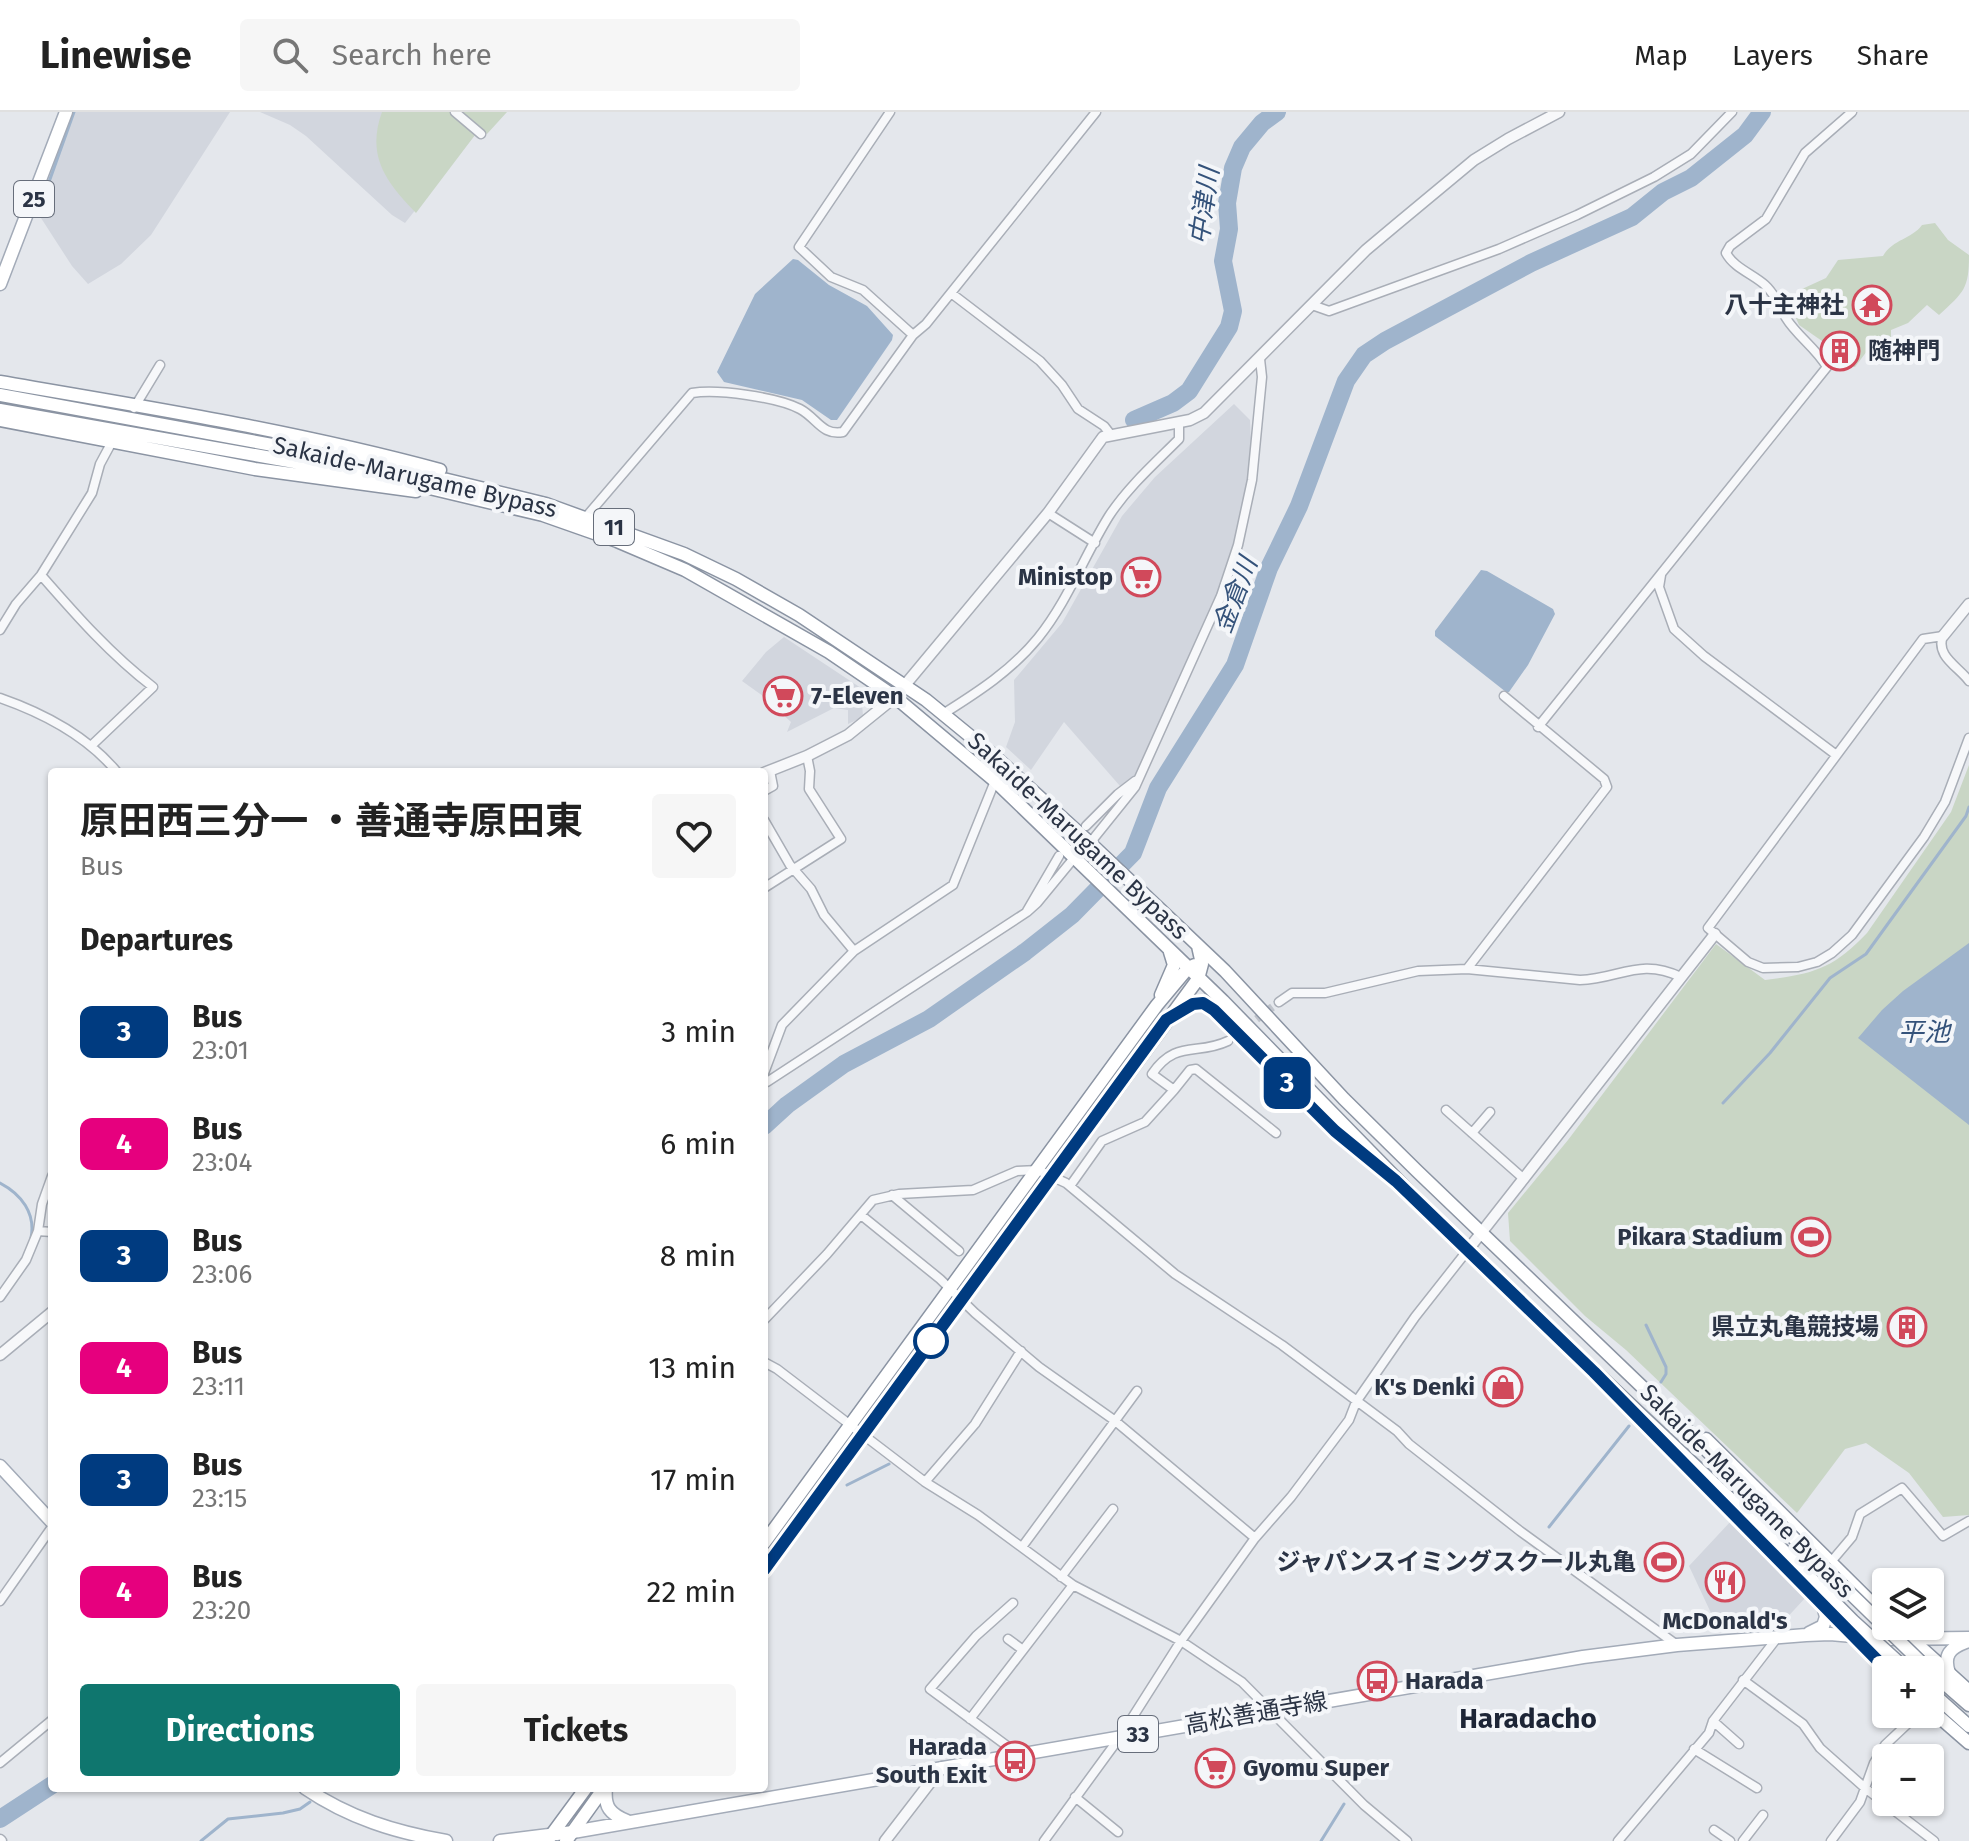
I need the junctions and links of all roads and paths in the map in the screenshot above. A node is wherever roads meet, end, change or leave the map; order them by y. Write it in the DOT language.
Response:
graph roads {
  1 [pos="66,112"];
  2 [pos="455,112"];
  3 [pos="890,112"];
  4 [pos="1096,112"];
  5 [pos="1559,112"];
  6 [pos="1732,112"];
  7 [pos="1852,112"];
  8 [pos="481,134"];
  9 [pos="0,284"];
  10 [pos="951,293"];
  11 [pos="1312,305"];
  12 [pos="913,335"];
  13 [pos="1260,359"];
  14 [pos="160,365"];
  15 [pos="0,382"];
  16 [pos="0,395"];
  17 [pos="135,407"];
  18 [pos="0,410"];
  19 [pos="0,420"];
  20 [pos="1179,422"];
  21 [pos="1111,435"];
  22 [pos="112,440"];
  23 [pos="491,501"];
  24 [pos="546,504"];
  25 [pos="1048,513"];
  26 [pos="586,517"];
  27 [pos="1095,543"];
  28 [pos="1661,574"];
  29 [pos="41,575"];
  30 [pos="1969,604"];
  31 [pos="0,630"];
  32 [pos="1943,636"];
  33 [pos="1969,681"];
  34 [pos="905,685"];
  35 [pos="1504,696"];
  36 [pos="895,697"];
  37 [pos="0,698"];
  38 [pos="943,714"];
  39 [pos="1538,727"];
  40 [pos="1969,738"];
  41 [pos="92,745"];
  42 [pos="1835,754"];
  43 [pos="807,756"];
  44 [pos="113,768"];
  45 [pos="768,772"];
  46 [pos="1138,779"];
  47 [pos="995,781"];
  48 [pos="1086,826"];
  49 [pos="768,827"];
  50 [pos="1090,843"];
  51 [pos="1059,856"];
  52 [pos="1074,858"];
  53 [pos="794,869"];
  54 [pos="768,885"];
  55 [pos="1027,912"];
  56 [pos="1715,934"];
  57 [pos="1198,946"];
  58 [pos="1169,950"];
  59 [pos="854,951"];
  60 [pos="1202,964"];
  61 [pos="1188,968"];
  62 [pos="1467,969"];
  63 [pos="1225,971"];
  64 [pos="1681,977"];
  65 [pos="1198,979"];
  66 [pos="1279,1002"];
  67 [pos="1203,1003"];
  68 [pos="1157,1005"];
  69 [pos="1166,1020"];
  70 [pos="1251,1031"];
  71 [pos="1228,1041"];
  72 [pos="768,1062"];
  73 [pos="768,1081"];
  74 [pos="1174,1090"];
  75 [pos="1446,1110"];
  76 [pos="1490,1112"];
  77 [pos="1276,1133"];
  78 [pos="1472,1133"];
  79 [pos="1038,1170"];
  80 [pos="1053,1175"];
  81 [pos="1524,1179"];
  82 [pos="1396,1181"];
  83 [pos="1070,1186"];
  84 [pos="48,1187"];
  85 [pos="892,1195"];
  86 [pos="861,1215"];
  87 [pos="38,1231"];
  88 [pos="48,1232"];
  89 [pos="1480,1233"];
  90 [pos="959,1251"];
  91 [pos="1467,1251"];
  92 [pos="950,1289"];
  93 [pos="0,1297"];
  94 [pos="962,1299"];
  95 [pos="48,1315"];
  96 [pos="768,1316"];
  97 [pos="1600,1348"];
  98 [pos="1021,1351"];
  99 [pos="0,1355"];
  100 [pos="768,1364"];
  101 [pos="1594,1372"];
  102 [pos="1137,1391"];
  103 [pos="1356,1402"];
  104 [pos="1114,1420"];
  105 [pos="850,1427"];
  106 [pos="862,1435"];
  107 [pos="0,1466"];
  108 [pos="925,1482"];
  109 [pos="1113,1509"];
  110 [pos="48,1520"];
  111 [pos="1969,1521"];
  112 [pos="48,1531"];
  113 [pos="768,1538"];
  114 [pos="1255,1538"];
  115 [pos="1022,1547"];
  116 [pos="1830,1563"];
  117 [pos="768,1564"];
  118 [pos="1061,1577"];
  119 [pos="1073,1585"];
  120 [pos="0,1601"];
  121 [pos="1013,1603"];
  122 [pos="1872,1603"];
  123 [pos="1824,1609"];
  124 [pos="1806,1635"];
  125 [pos="1858,1636"];
  126 [pos="1872,1636"];
  127 [pos="1872,1637"];
  128 [pos="1777,1638"];
  129 [pos="1008,1639"];
  130 [pos="1907,1640"];
  131 [pos="1913,1640"];
  132 [pos="1944,1640"];
  133 [pos="1969,1640"];
  134 [pos="1181,1641"];
  135 [pos="1677,1645"];
  136 [pos="1023,1650"];
  137 [pos="1876,1656"];
  138 [pos="1884,1656"];
  139 [pos="1892,1656"];
  140 [pos="1916,1656"];
  141 [pos="1949,1673"];
  142 [pos="1743,1680"];
  143 [pos="1944,1683"];
  144 [pos="1969,1691"];
  145 [pos="1944,1704"];
  146 [pos="1969,1705"];
  147 [pos="1269,1711"];
  148 [pos="970,1719"];
  149 [pos="1713,1721"];
  150 [pos="1944,1721"];
  151 [pos="48,1723"];
  152 [pos="1969,1726"];
  153 [pos="1903,1728"];
  154 [pos="1120,1737"];
  155 [pos="1969,1743"];
  156 [pos="1739,1744"];
  157 [pos="1694,1749"];
  158 [pos="1018,1754"];
  159 [pos="0,1763"];
  160 [pos="942,1767"];
  161 [pos="1757,1788"];
  162 [pos="1865,1788"];
  163 [pos="312,1792"];
  164 [pos="583,1792"];
  165 [pos="602,1792"];
  166 [pos="606,1792"];
  167 [pos="1075,1797"];
  168 [pos="1763,1815"];
  169 [pos="628,1821"];
  170 [pos="1714,1830"];
  171 [pos="1118,1832"];
  172 [pos="569,1836"];
  173 [pos="406,1837"];
  174 [pos="1395,1837"];
  175 [pos="549,1838"];
  176 [pos="446,1841"];
  177 [pos="500,1841"];
  178 [pos="507,1841"];
  179 [pos="885,1841"];
  180 [pos="1044,1841"];
  181 [pos="1407,1841"];
  182 [pos="1618,1841"];
  183 [pos="1730,1841"];
  184 [pos="1743,1841"];
  185 [pos="1831,1841"];
  186 [pos="1934,1841"];
  1 -- 9 [label="main road, 25"];
  2 -- 8 [label="street"];
  3 -- 12 [label="street"];
  4 -- 10 [label="street"];
  5 -- 11 [label="street"];
  6 -- 11 [label="street"];
  7 -- 28 [label="street"];
  10 -- 12 [label="street"];
  10 -- 21 [label="street"];
  11 -- 13 [label="street"];
  12 -- 26 [label="street"];
  13 -- 20 [label="street"];
  13 -- 46 [label="street"];
  14 -- 17 [label="street"];
  15 -- 17 [label="main road"];
  16 -- 24 [label="main road, Sakaide-Marugame Bypass / 11"];
  17 -- 24 [label="main road"];
  18 -- 23 [label="main road, Sakaide-Marugame Bypass / 11"];
  19 -- 22 [label="main road"];
  20 -- 21 [label="street"];
  20 -- 27 [label="street"];
  21 -- 25 [label="street"];
  22 -- 23 [label="main road"];
  22 -- 29 [label="street"];
  23 -- 36 [label="main road, Sakaide-Marugame Bypass / 11"];
  24 -- 26 [label="main road, Sakaide-Marugame Bypass / 11"];
  25 -- 27 [label="street"];
  25 -- 34 [label="street"];
  26 -- 34 [label="main road, Sakaide-Marugame Bypass / 11"];
  27 -- 38 [label="street"];
  28 -- 39 [label="street"];
  28 -- 42 [label="street"];
  29 -- 31 [label="street"];
  29 -- 41 [label="street"];
  30 -- 32 [label="street"];
  32 -- 33 [label="street"];
  32 -- 42 [label="street"];
  34 -- 36 [label="street"];
  34 -- 38 [label="main road, Sakaide-Marugame Bypass / 11"];
  35 -- 39 [label="street"];
  36 -- 43 [label="street"];
  36 -- 47 [label="main road, Sakaide-Marugame Bypass / 11"];
  37 -- 41 [label="street"];
  38 -- 50 [label="main road, Sakaide-Marugame Bypass / 11"];
  39 -- 62 [label="street"];
  40 -- 56 [label="street"];
  41 -- 44 [label="street"];
  42 -- 56 [label="street"];
  43 -- 45 [label="street"];
  43 -- 53 [label="street"];
  46 -- 48 [label="street"];
  46 -- 50 [label="street"];
  47 -- 52 [label="main road, Sakaide-Marugame Bypass / 11"];
  47 -- 59 [label="street"];
  49 -- 53 [label="street"];
  50 -- 57 [label="main road, Sakaide-Marugame Bypass / 11"];
  51 -- 55 [label="street"];
  52 -- 55 [label="street"];
  52 -- 58 [label="main road, Sakaide-Marugame Bypass / 11"];
  53 -- 54 [label="street"];
  53 -- 59 [label="street"];
  55 -- 73 [label="street"];
  56 -- 64 [label="street"];
  57 -- 60 [label="main road"];
  57 -- 63 [label="main road, Sakaide-Marugame Bypass / 11"];
  58 -- 61 [label="main road, Sakaide-Marugame Bypass / 11"];
  58 -- 68 [label="main road"];
  59 -- 72 [label="street"];
  60 -- 61 [label="main road"];
  60 -- 63 [label="main road"];
  60 -- 65 [label="main road"];
  61 -- 65 [label="main road, Sakaide-Marugame Bypass / 11"];
  61 -- 68 [label="main road"];
  62 -- 64 [label="street"];
  62 -- 66 [label="street"];
  63 -- 89 [label="main road, Sakaide-Marugame Bypass / 11"];
  64 -- 81 [label="street"];
  65 -- 69 [label="main road"];
  65 -- 70 [label="main road, Sakaide-Marugame Bypass / 11"];
  67 -- 69 [label="main road"];
  67 -- 70 [label="main road"];
  67 -- 82 [label="main road"];
  68 -- 79 [label="main road"];
  69 -- 80 [label="main road"];
  70 -- 82 [label="main road, Sakaide-Marugame Bypass / 11"];
  71 -- 74 [label="street"];
  74 -- 77 [label="street"];
  74 -- 83 [label="street"];
  75 -- 78 [label="street"];
  76 -- 78 [label="street"];
  78 -- 81 [label="street"];
  79 -- 80 [label="street"];
  79 -- 85 [label="street"];
  79 -- 92 [label="main road"];
  80 -- 83 [label="street"];
  80 -- 94 [label="main road"];
  81 -- 89 [label="street"];
  82 -- 91 [label="main road, Sakaide-Marugame Bypass / 11"];
  83 -- 103 [label="street"];
  84 -- 87 [label="street"];
  85 -- 86 [label="street"];
  85 -- 90 [label="street"];
  86 -- 92 [label="street"];
  86 -- 96 [label="street"];
  87 -- 88 [label="street"];
  87 -- 93 [label="street"];
  89 -- 91 [label="street"];
  89 -- 97 [label="main road, Sakaide-Marugame Bypass / 11"];
  91 -- 101 [label="main road, Sakaide-Marugame Bypass / 11"];
  91 -- 103 [label="street"];
  92 -- 94 [label="street"];
  92 -- 105 [label="main road"];
  94 -- 98 [label="street"];
  94 -- 106 [label="main road"];
  95 -- 99 [label="street"];
  97 -- 116 [label="main road, 11"];
  97 -- 140 [label="main road, Sakaide-Marugame Bypass / 11, bridge"];
  98 -- 104 [label="street"];
  98 -- 108 [label="street"];
  100 -- 105 [label="street"];
  101 -- 123 [label="main road"];
  101 -- 139 [label="main road, Sakaide-Marugame Bypass / 11, bridge"];
  102 -- 104 [label="street"];
  103 -- 114 [label="street"];
  103 -- 135 [label="street"];
  104 -- 114 [label="street"];
  104 -- 115 [label="street"];
  105 -- 106 [label="street"];
  105 -- 113 [label="main road"];
  106 -- 108 [label="street"];
  106 -- 117 [label="main road"];
  107 -- 110 [label="main road"];
  108 -- 115 [label="street"];
  109 -- 118 [label="street"];
  111 -- 116 [label="street"];
  112 -- 120 [label="street"];
  114 -- 134 [label="street"];
  115 -- 118 [label="street"];
  116 -- 122 [label="main road, 11"];
  118 -- 119 [label="street"];
  119 -- 134 [label="street"];
  119 -- 136 [label="street"];
  121 -- 148 [label="street"];
  123 -- 124 [label="main road"];
  123 -- 125 [label="main road"];
  124 -- 125 [label="main road, 高松善通寺線 / 33"];
  124 -- 128 [label="main road, 高松善通寺線 / 33"];
  125 -- 126 [label="main road"];
  125 -- 127 [label="main road, 高松善通寺線 / 33"];
  125 -- 137 [label="main road"];
  128 -- 135 [label="main road, 高松善通寺線 / 33"];
  128 -- 142 [label="street"];
  129 -- 136 [label="street"];
  130 -- 138 [label="main road"];
  131 -- 141 [label="main road"];
  132 -- 133 [label="main road, 高松善通寺線 / 33"];
  133 -- 141 [label="main road"];
  134 -- 147 [label="street"];
  134 -- 154 [label="street"];
  135 -- 147 [label="main road, 高松善通寺線 / 33"];
  136 -- 148 [label="street"];
  141 -- 144 [label="main road"];
  142 -- 149 [label="street"];
  142 -- 162 [label="street"];
  143 -- 146 [label="main road, Sakaide-Marugame Bypass / 11"];
  145 -- 152 [label="main road"];
  147 -- 154 [label="main road, 高松善通寺線 / 33"];
  147 -- 174 [label="street"];
  148 -- 158 [label="street"];
  149 -- 156 [label="street"];
  149 -- 157 [label="street"];
  150 -- 155 [label="main road"];
  151 -- 159 [label="street"];
  153 -- 162 [label="street"];
  154 -- 158 [label="main road, 高松善通寺線 / 33"];
  154 -- 167 [label="street"];
  157 -- 161 [label="street"];
  157 -- 182 [label="street"];
  158 -- 160 [label="main road, 高松善通寺線 / 33"];
  160 -- 169 [label="main road, 高松善通寺線 / 33"];
  160 -- 179 [label="street"];
  162 -- 185 [label="street"];
  162 -- 186 [label="street"];
  163 -- 173 [label="main road"];
  164 -- 175 [label="main road"];
  165 -- 172 [label="main road"];
  166 -- 169 [label="main road"];
  167 -- 171 [label="street"];
  167 -- 180 [label="street"];
  168 -- 184 [label="street"];
  169 -- 172 [label="main road, 高松善通寺線 / 33"];
  170 -- 183 [label="street"];
  172 -- 175 [label="main road, 高松善通寺線 / 33"];
  173 -- 176 [label="main road"];
  174 -- 181 [label="street"];
  175 -- 178 [label="main road, 高松善通寺線 / 33"];
  177 -- 178 [label="main road, 高松善通寺線 / 33"];
}
